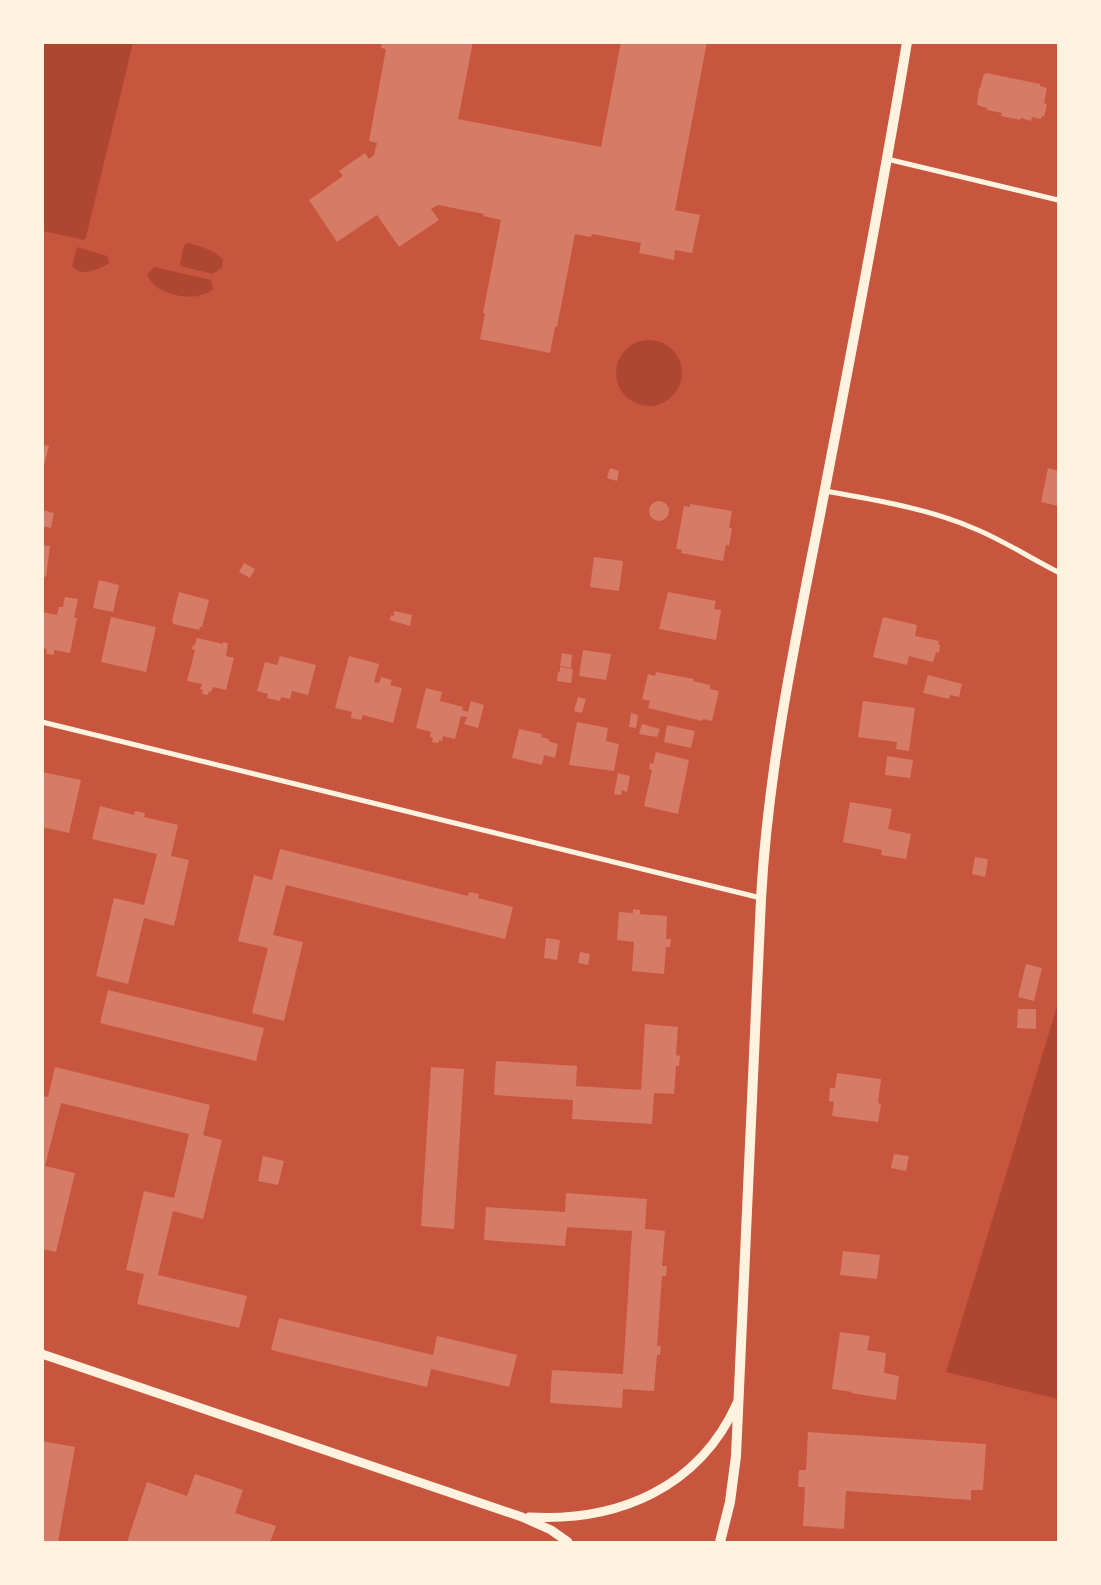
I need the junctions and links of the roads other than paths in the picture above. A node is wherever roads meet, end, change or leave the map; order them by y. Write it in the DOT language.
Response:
graph roads {
  1 [pos="907,42"];
  2 [pos="888,159"];
  3 [pos="1058,200"];
  4 [pos="824,491"];
  5 [pos="1058,572"];
  6 [pos="42,722"];
  7 [pos="761,898"];
  8 [pos="42,1354"];
  9 [pos="737,1403"];
  10 [pos="522,1517"];
  11 [pos="568,1542"];
  12 [pos="720,1542"];
  1 -- 2 [label="main road"];
  2 -- 3 [label="street"];
  2 -- 4 [label="main road"];
  4 -- 5 [label="street"];
  4 -- 7 [label="main road"];
  6 -- 7 [label="street"];
  7 -- 9 [label="main road"];
  8 -- 10 [label="street"];
  9 -- 10 [label="street"];
  9 -- 12 [label="main road"];
  10 -- 11 [label="street"];
}
